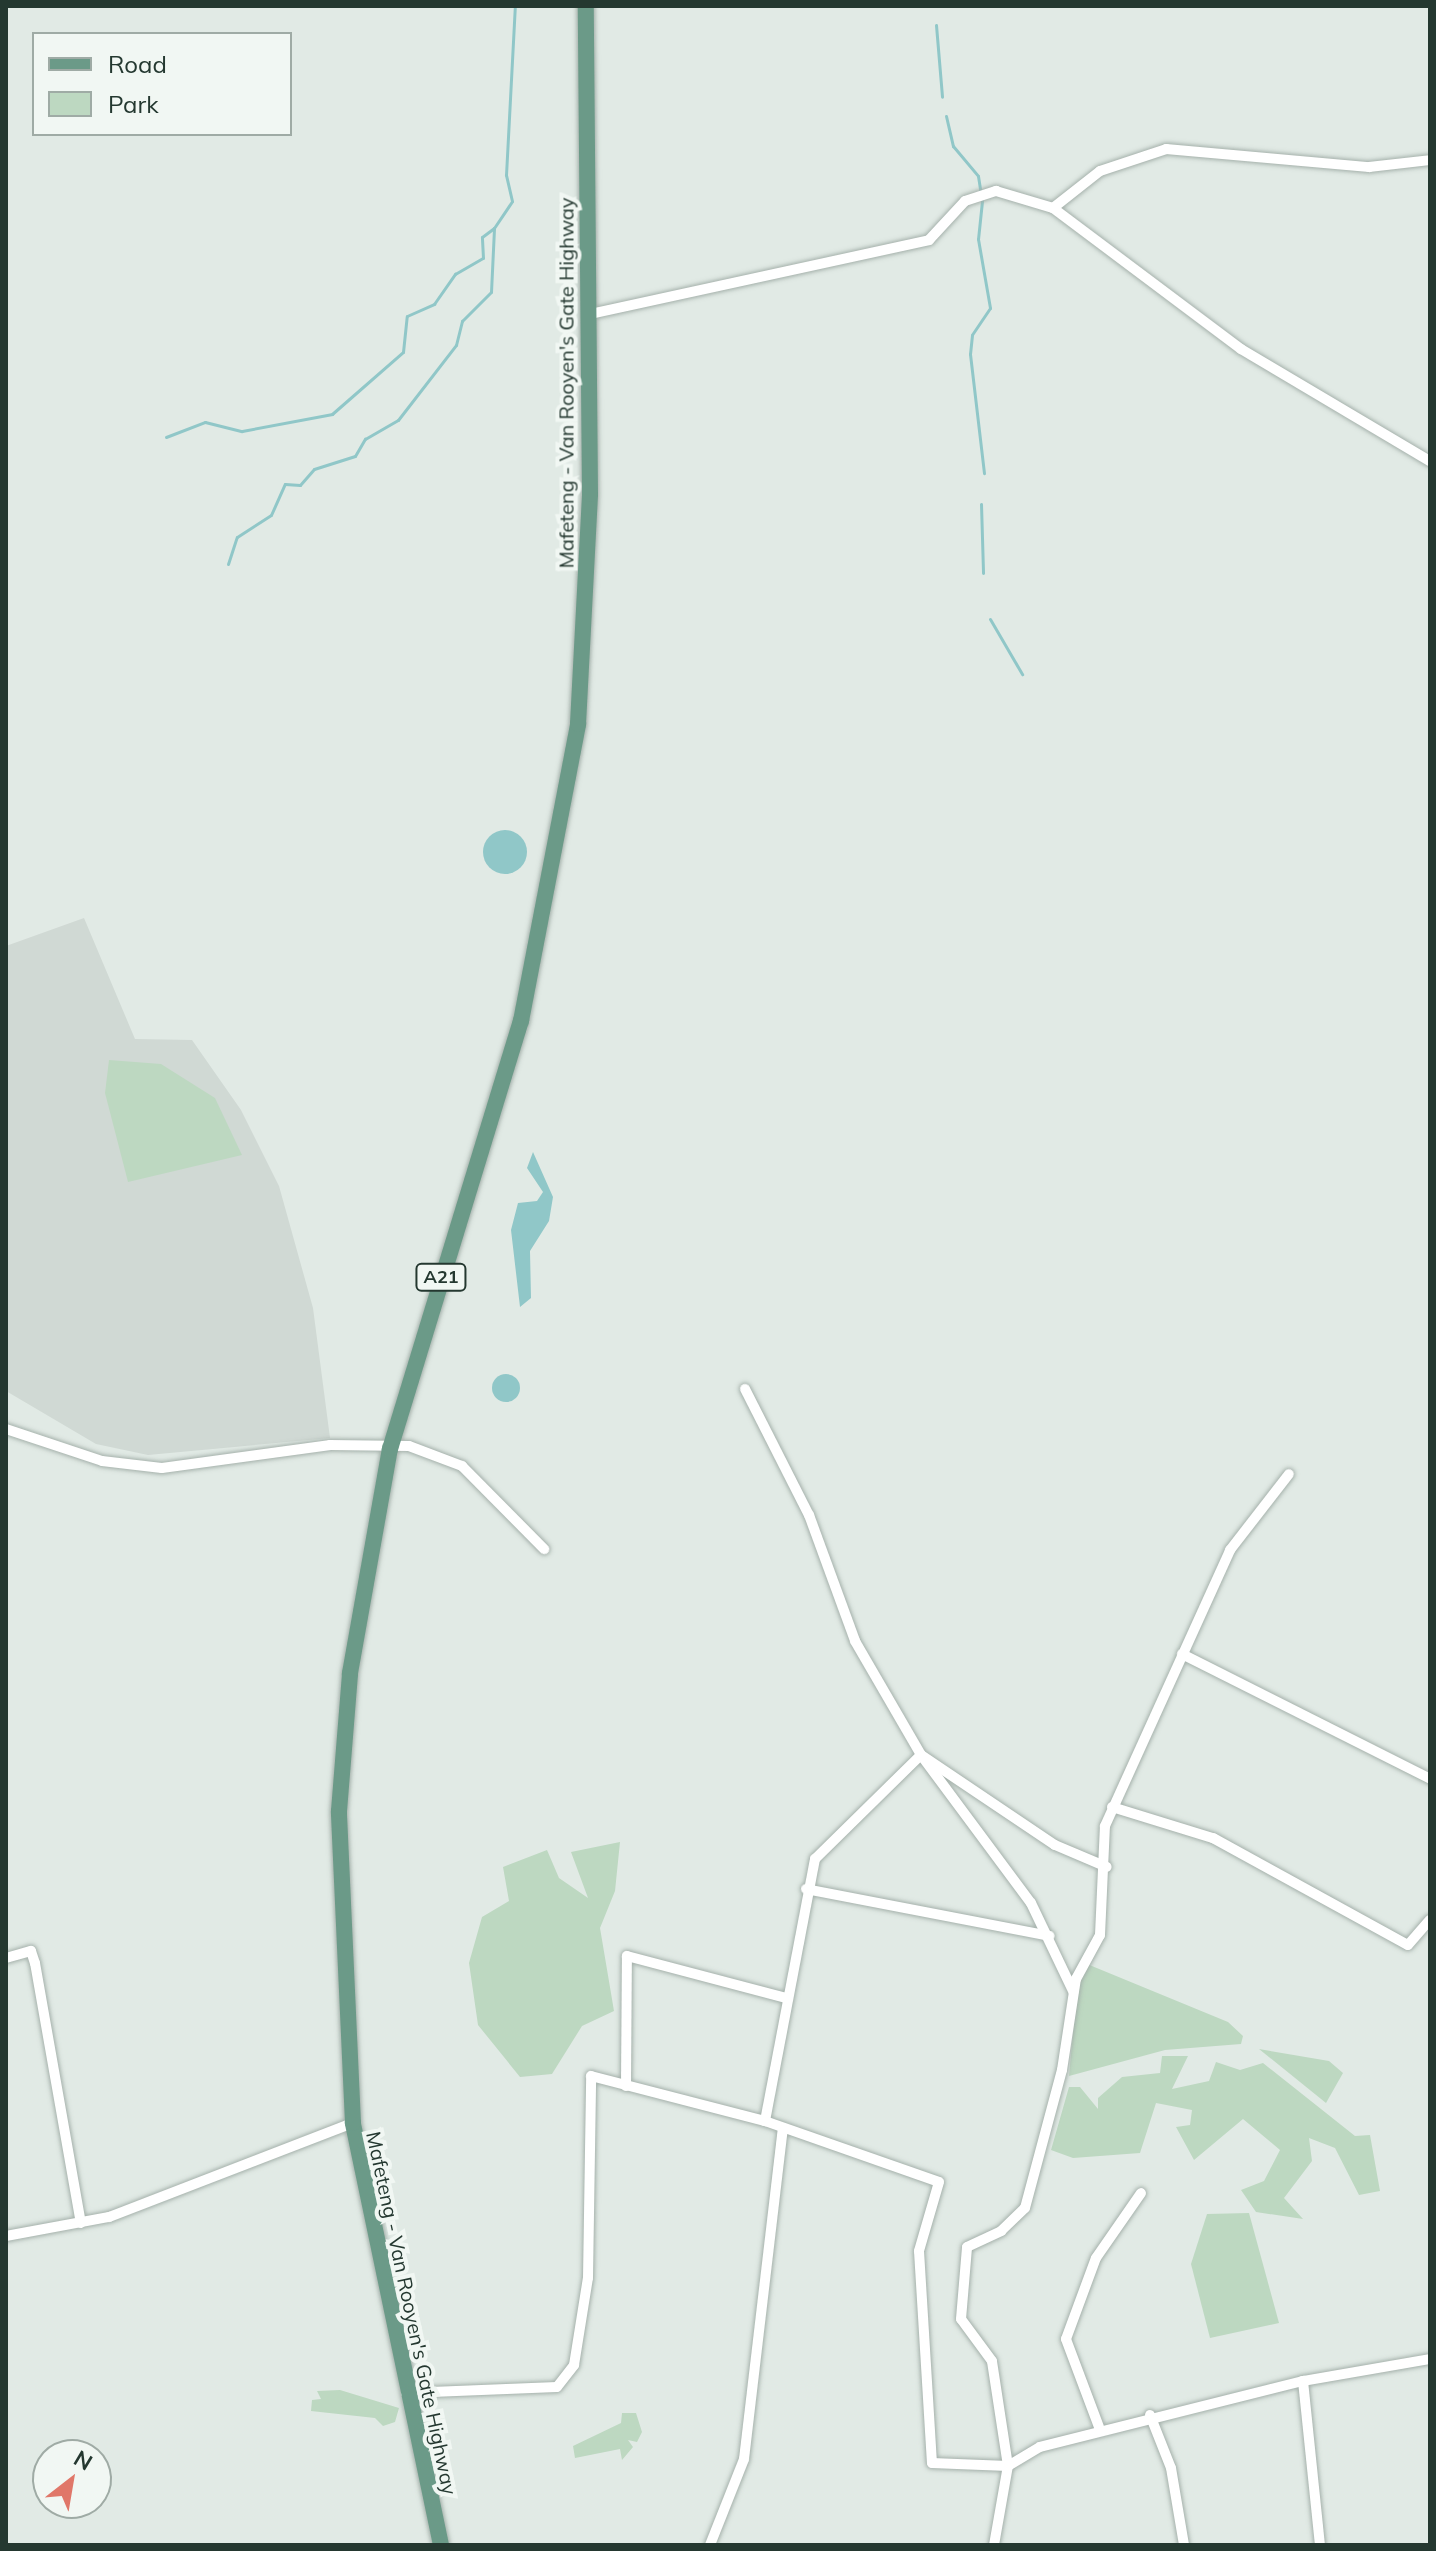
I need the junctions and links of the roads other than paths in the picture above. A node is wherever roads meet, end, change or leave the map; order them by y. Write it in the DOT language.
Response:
graph roads {
  1 [pos="586,6"];
  2 [pos="1430,160"];
  3 [pos="1053,208"];
  4 [pos="590,314"];
  5 [pos="1430,461"];
  6 [pos="745,1389"];
  7 [pos="6,1429"];
  8 [pos="390,1449"];
  9 [pos="1289,1474"];
  10 [pos="544,1549"];
  11 [pos="1182,1654"];
  12 [pos="921,1755"];
  13 [pos="1430,1779"];
  14 [pos="1112,1807"];
  15 [pos="1107,1867"];
  16 [pos="806,1889"];
  17 [pos="1430,1920"];
  18 [pos="1050,1936"];
  19 [pos="6,1958"];
  20 [pos="1073,1992"];
  21 [pos="786,1998"];
  22 [pos="626,2086"];
  23 [pos="765,2121"];
  24 [pos="353,2123"];
  25 [pos="783,2128"];
  26 [pos="1141,2193"];
  27 [pos="81,2223"];
  28 [pos="6,2236"];
  29 [pos="1430,2359"];
  30 [pos="1303,2381"];
  31 [pos="406,2393"];
  32 [pos="1150,2415"];
  33 [pos="1099,2427"];
  34 [pos="1008,2466"];
  35 [pos="441,2545"];
  36 [pos="710,2545"];
  37 [pos="994,2545"];
  38 [pos="1184,2545"];
  39 [pos="1320,2545"];
  1 -- 4 [label="main road, Mafeteng - Van Rooyen's Gate Highway / A21"];
  2 -- 3 [label="street"];
  3 -- 4 [label="street"];
  3 -- 5 [label="street"];
  4 -- 8 [label="main road, Mafeteng - Van Rooyen's Gate Highway / A21"];
  6 -- 12 [label="street"];
  7 -- 8 [label="street"];
  8 -- 10 [label="street"];
  8 -- 24 [label="main road, Mafeteng - Van Rooyen's Gate Highway / A21"];
  9 -- 11 [label="street"];
  11 -- 13 [label="street"];
  11 -- 14 [label="street"];
  12 -- 15 [label="street"];
  12 -- 16 [label="street"];
  12 -- 18 [label="street"];
  14 -- 15 [label="street"];
  14 -- 17 [label="street"];
  15 -- 20 [label="street"];
  16 -- 18 [label="street"];
  16 -- 21 [label="street"];
  18 -- 20 [label="street"];
  19 -- 27 [label="street"];
  20 -- 34 [label="street"];
  21 -- 22 [label="street"];
  21 -- 23 [label="street"];
  22 -- 23 [label="street"];
  22 -- 31 [label="street"];
  23 -- 25 [label="street"];
  24 -- 27 [label="street"];
  24 -- 31 [label="main road, Mafeteng - Van Rooyen's Gate Highway / A21"];
  25 -- 34 [label="street"];
  25 -- 36 [label="street"];
  26 -- 33 [label="street"];
  27 -- 28 [label="street"];
  29 -- 30 [label="street"];
  30 -- 32 [label="street"];
  30 -- 39 [label="street"];
  31 -- 35 [label="main road, Mafeteng - Van Rooyen's Gate Highway / A21"];
  32 -- 33 [label="street"];
  32 -- 38 [label="street"];
  33 -- 34 [label="street"];
  34 -- 37 [label="street"];
}
